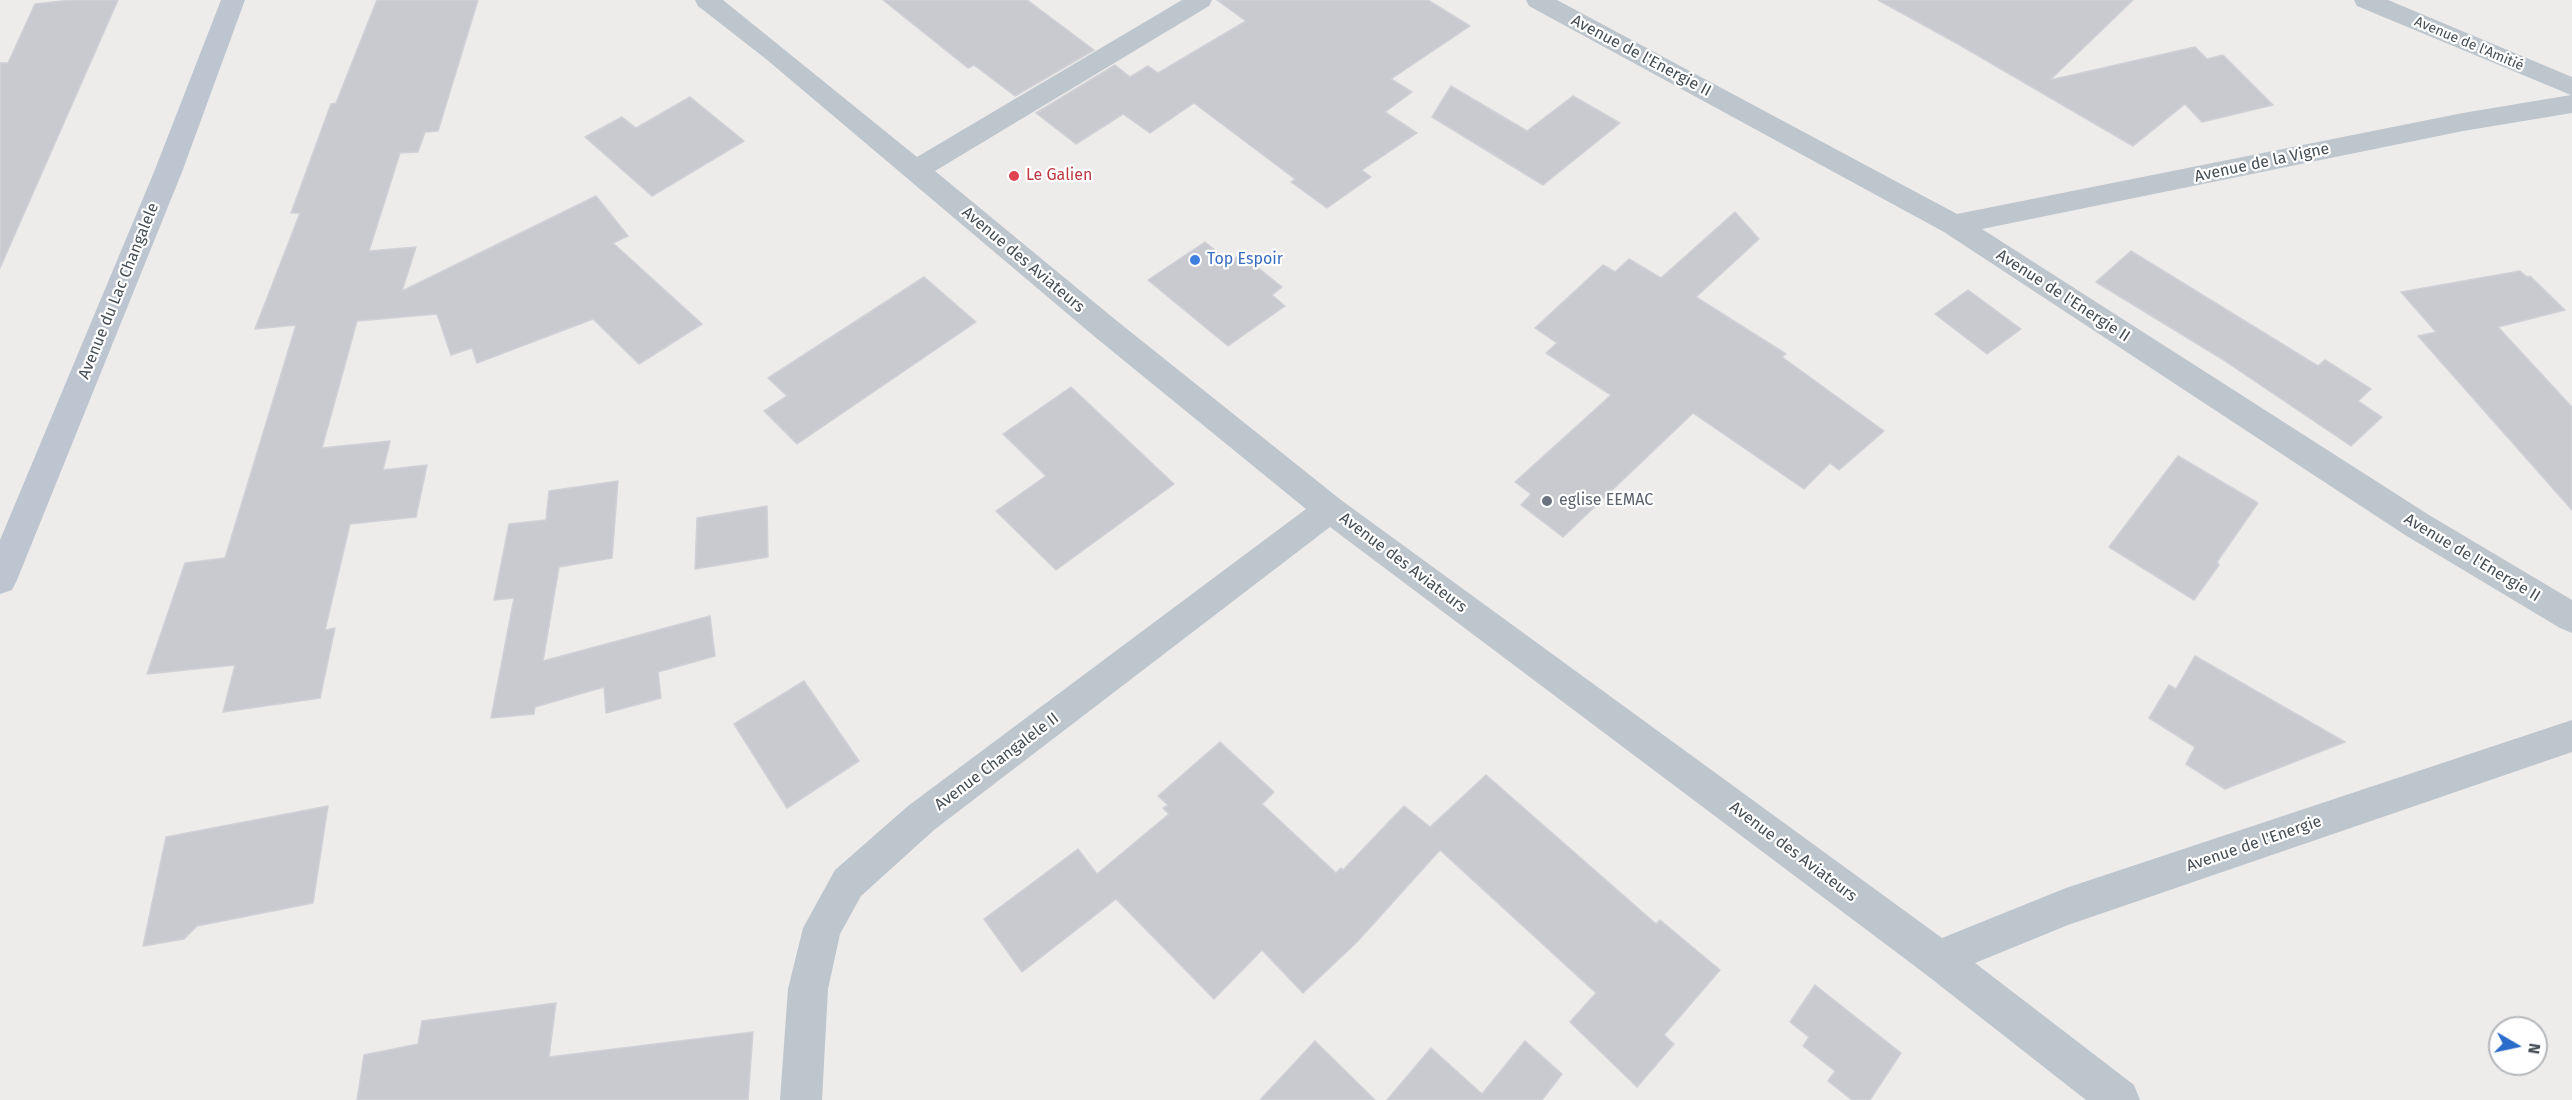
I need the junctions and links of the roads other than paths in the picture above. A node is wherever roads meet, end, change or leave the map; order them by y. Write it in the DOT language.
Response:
graph roads {
  1 [pos="233,0"];
  2 [pos="707,0"];
  3 [pos="1200,0"];
  4 [pos="1538,0"];
  5 [pos="2366,0"];
  6 [pos="2572,87"];
  7 [pos="2572,104"];
  8 [pos="916,170"];
  9 [pos="1953,225"];
  10 [pos="1330,508"];
  11 [pos="0,580"];
  12 [pos="2572,618"];
  13 [pos="2572,736"];
  14 [pos="1938,959"];
  15 [pos="810,1090"];
  16 [pos="2119,1100"];
  1 -- 11 [label="street, Avenue du Lac Changalele"];
  2 -- 8 [label="street, Avenue des Aviateurs"];
  3 -- 8 [label="street"];
  4 -- 9 [label="street, Avenue de l'Energie II"];
  5 -- 6 [label="street, Avenue de l'Amitié"];
  7 -- 9 [label="street, Avenue de la Vigne"];
  8 -- 10 [label="street, Avenue des Aviateurs"];
  9 -- 12 [label="street, Avenue de l'Energie II"];
  10 -- 14 [label="street, Avenue des Aviateurs"];
  10 -- 15 [label="street, Avenue Changalele II"];
  13 -- 14 [label="street, Avenue de l'Energie"];
  14 -- 16 [label="street, Avenue des Aviateurs"];
}
